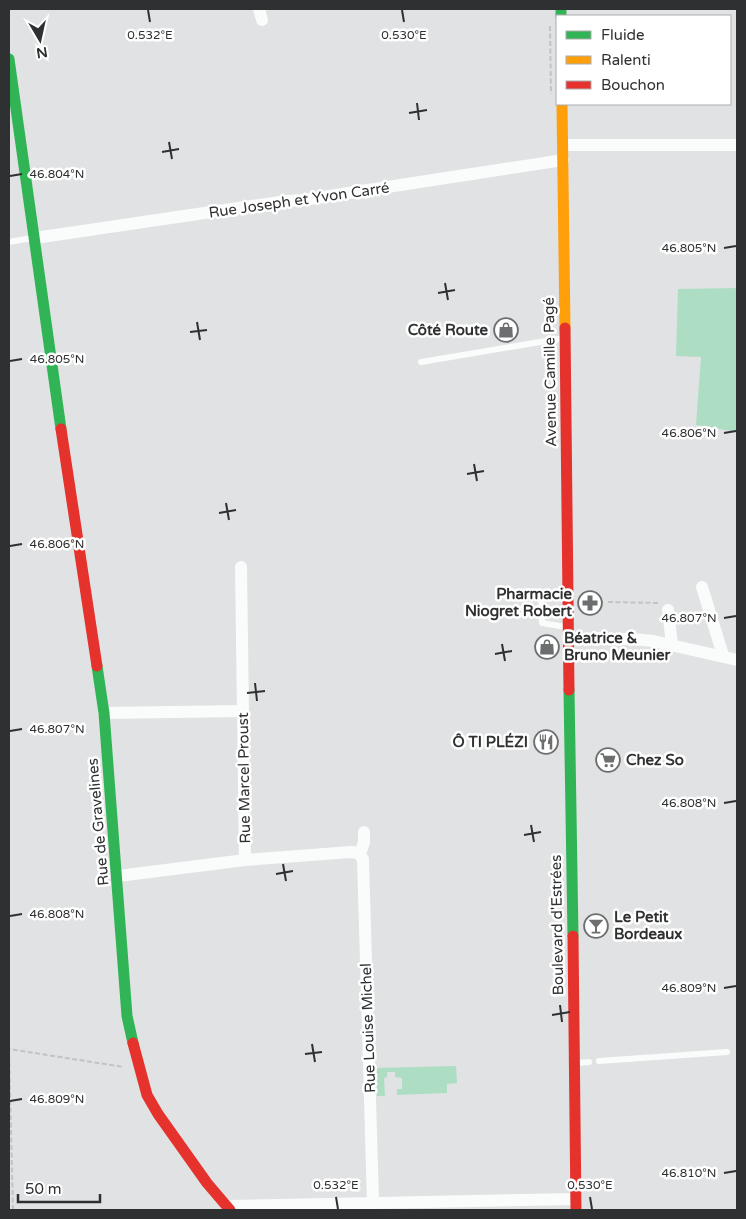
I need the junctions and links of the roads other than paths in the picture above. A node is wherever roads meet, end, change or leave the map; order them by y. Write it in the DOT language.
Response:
graph roads {
  1 [pos="9,59"];
  2 [pos="562,105"];
  3 [pos="563,145"];
  4 [pos="737,145"];
  5 [pos="563,160"];
  6 [pos="35,238"];
  7 [pos="9,242"];
  8 [pos="565,338"];
  9 [pos="421,362"];
  10 [pos="240,567"];
  11 [pos="702,587"];
  12 [pos="568,593"];
  13 [pos="668,610"];
  14 [pos="568,634"];
  15 [pos="672,645"];
  16 [pos="721,656"];
  17 [pos="737,660"];
  18 [pos="244,711"];
  19 [pos="104,712"];
  20 [pos="364,832"];
  21 [pos="360,854"];
  22 [pos="245,860"];
  23 [pos="118,876"];
  24 [pos="727,1052"];
  25 [pos="599,1061"];
  26 [pos="589,1062"];
  27 [pos="574,1063"];
  28 [pos="373,1202"];
  29 [pos="576,1205"];
  30 [pos="228,1208"];
  1 -- 6 [label="street, Rue de Gravelines"];
  2 -- 3 [label="street, Avenue Camille Pagé"];
  3 -- 4 [label="street"];
  3 -- 5 [label="street, Avenue Camille Pagé"];
  5 -- 6 [label="street, Rue Joseph et Yvon Carré"];
  5 -- 8 [label="street, Avenue Camille Pagé"];
  6 -- 7 [label="lane"];
  6 -- 19 [label="street, Rue de Gravelines"];
  8 -- 9 [label="lane"];
  8 -- 12 [label="street, Avenue Camille Pagé"];
  10 -- 18 [label="street, Rue Marcel Proust"];
  11 -- 16 [label="street"];
  12 -- 14 [label="street, Avenue Camille Pagé"];
  12 -- 14 [label="lane"];
  13 -- 15 [label="street"];
  14 -- 15 [label="street"];
  14 -- 27 [label="street, Boulevard d'Estrées"];
  15 -- 16 [label="street"];
  16 -- 17 [label="street"];
  18 -- 19 [label="street"];
  18 -- 22 [label="street, Rue Marcel Proust"];
  19 -- 23 [label="street, Rue de Gravelines"];
  20 -- 21 [label="street, Rue Louise Michel"];
  21 -- 22 [label="street"];
  21 -- 28 [label="street, Rue Louise Michel"];
  22 -- 23 [label="street, Rue Marcel Proust"];
  23 -- 30 [label="street, Rue de Gravelines"];
  24 -- 25 [label="lane"];
  26 -- 27 [label="lane"];
  27 -- 29 [label="street, Boulevard d'Estrées"];
  28 -- 29 [label="street"];
  28 -- 30 [label="street"];
}
